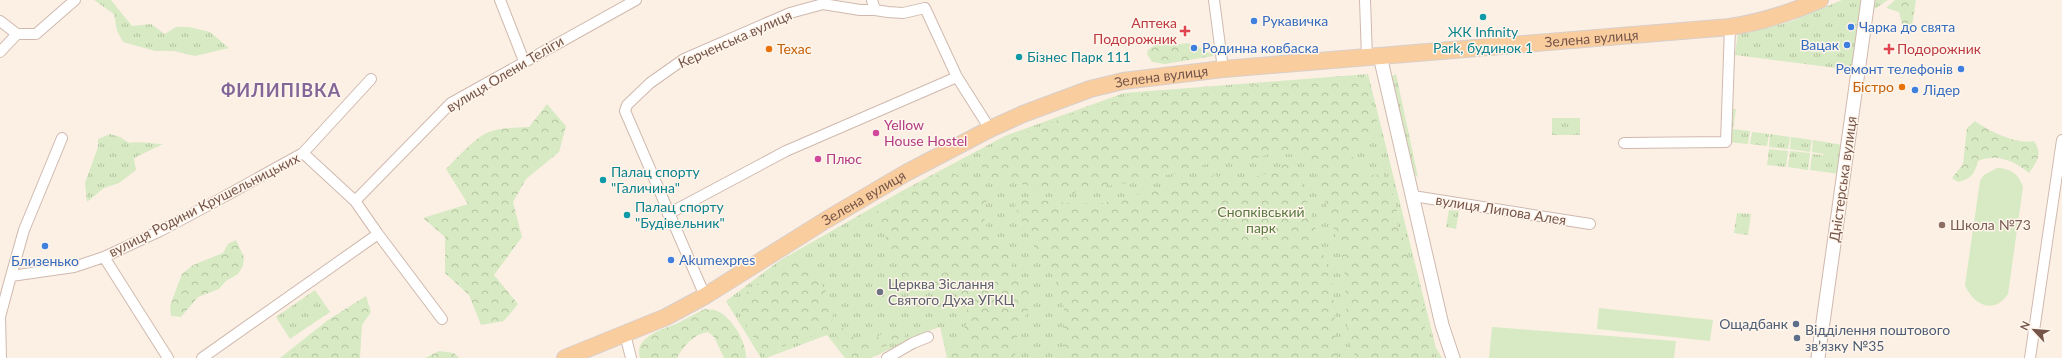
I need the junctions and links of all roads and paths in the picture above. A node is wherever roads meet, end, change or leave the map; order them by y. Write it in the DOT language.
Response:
graph roads {
  1 [pos="75,0"];
  2 [pos="500,0"];
  3 [pos="636,0"];
  4 [pos="1214,0"];
  5 [pos="1365,0"];
  6 [pos="1820,0"];
  7 [pos="1868,0"];
  8 [pos="873,5"];
  9 [pos="0,21"];
  10 [pos="1730,27"];
  11 [pos="17,34"];
  12 [pos="0,52"];
  13 [pos="1374,56"];
  14 [pos="524,61"];
  15 [pos="1223,69"];
  16 [pos="957,77"];
  17 [pos="371,79"];
  18 [pos="990,129"];
  19 [pos="62,138"];
  20 [pos="2062,140"];
  21 [pos="1624,142"];
  22 [pos="303,153"];
  23 [pos="1413,196"];
  24 [pos="355,201"];
  25 [pos="668,214"];
  26 [pos="1590,224"];
  27 [pos="378,234"];
  28 [pos="104,257"];
  29 [pos="11,276"];
  30 [pos="705,296"];
  31 [pos="442,319"];
  32 [pos="625,334"];
  33 [pos="928,337"];
  34 [pos="1,358"];
  35 [pos="168,358"];
  36 [pos="202,358"];
  37 [pos="565,358"];
  38 [pos="631,358"];
  39 [pos="887,358"];
  40 [pos="1453,358"];
  41 [pos="1818,358"];
  42 [pos="2030,358"];
  1 -- 11 [label="street"];
  2 -- 14 [label="street"];
  3 -- 14 [label="street, вулиця Олени Теліги"];
  4 -- 15 [label="street"];
  5 -- 13 [label="street"];
  6 -- 10 [label="main road, Зелена вулиця"];
  7 -- 41 [label="street, Дністерська вулиця"];
  8 -- 16 [label="street, Керченська вулиця"];
  8 -- 25 [label="street, Керченська вулиця"];
  9 -- 11 [label="street"];
  10 -- 13 [label="main road, Зелена вулиця"];
  10 -- 21 [label="street"];
  11 -- 12 [label="street"];
  13 -- 15 [label="main road, Зелена вулиця"];
  13 -- 23 [label="street, вулиця Липова Алея"];
  14 -- 24 [label="street, вулиця Олени Теліги"];
  15 -- 18 [label="main road, Зелена вулиця"];
  16 -- 18 [label="street, Керченська вулиця"];
  16 -- 25 [label="street"];
  17 -- 22 [label="street"];
  18 -- 30 [label="main road, Зелена вулиця"];
  19 -- 29 [label="street"];
  20 -- 42 [label="street"];
  22 -- 24 [label="street, вулиця Родини Крушельницьких"];
  22 -- 28 [label="street, вулиця Родини Крушельницьких"];
  23 -- 26 [label="street, вулиця Липова Алея"];
  23 -- 40 [label="street, вулиця Липова Алея"];
  24 -- 27 [label="street, вулиця Родини Крушельницьких"];
  25 -- 30 [label="street, Керченська вулиця"];
  27 -- 31 [label="street, вулиця Родини Крушельницьких"];
  27 -- 36 [label="street"];
  28 -- 29 [label="street, вулиця Родини Крушельницьких"];
  28 -- 35 [label="street"];
  29 -- 34 [label="street"];
  30 -- 32 [label="main road, Зелена вулиця"];
  32 -- 37 [label="main road, Зелена вулиця"];
  32 -- 38 [label="street"];
  33 -- 39 [label="street"];
}
